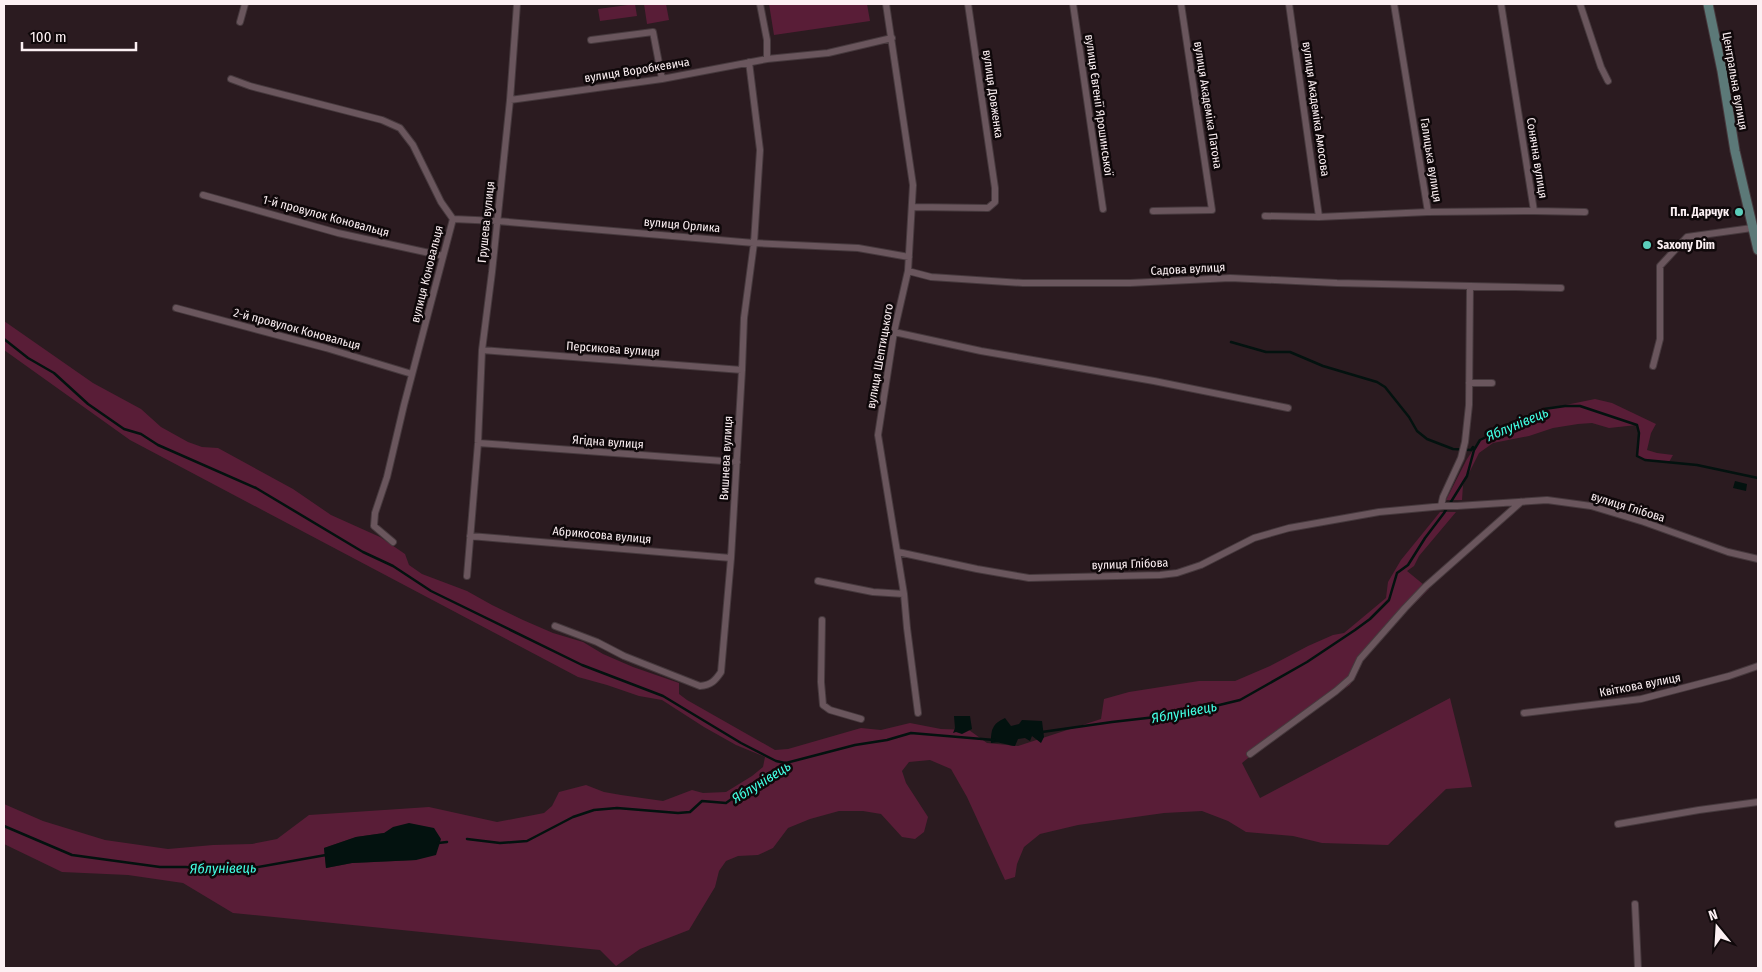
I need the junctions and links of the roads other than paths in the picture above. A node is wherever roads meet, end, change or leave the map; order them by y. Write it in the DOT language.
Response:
graph roads {
  1 [pos="245,4"];
  2 [pos="517,4"];
  3 [pos="760,4"];
  4 [pos="886,4"];
  5 [pos="968,4"];
  6 [pos="1073,4"];
  7 [pos="1181,4"];
  8 [pos="1289,4"];
  9 [pos="1394,4"];
  10 [pos="1501,4"];
  11 [pos="1580,4"];
  12 [pos="1708,4"];
  13 [pos="240,22"];
  14 [pos="892,38"];
  15 [pos="590,40"];
  16 [pos="767,59"];
  17 [pos="749,62"];
  18 [pos="231,79"];
  19 [pos="662,79"];
  20 [pos="1608,81"];
  21 [pos="510,100"];
  22 [pos="203,195"];
  23 [pos="913,207"];
  24 [pos="1103,209"];
  25 [pos="1153,211"];
  26 [pos="1534,211"];
  27 [pos="1428,212"];
  28 [pos="1585,212"];
  29 [pos="1265,216"];
  30 [pos="1319,217"];
  31 [pos="453,219"];
  32 [pos="497,221"];
  33 [pos="1752,228"];
  34 [pos="754,243"];
  35 [pos="1758,250"];
  36 [pos="444,256"];
  37 [pos="909,257"];
  38 [pos="908,272"];
  39 [pos="1470,286"];
  40 [pos="1561,288"];
  41 [pos="176,308"];
  42 [pos="894,332"];
  43 [pos="482,350"];
  44 [pos="1653,366"];
  45 [pos="742,370"];
  46 [pos="412,374"];
  47 [pos="1469,383"];
  48 [pos="1492,383"];
  49 [pos="1288,408"];
  50 [pos="478,443"];
  51 [pos="737,462"];
  52 [pos="1522,501"];
  53 [pos="1442,506"];
  54 [pos="470,536"];
  55 [pos="393,542"];
  56 [pos="898,552"];
  57 [pos="731,558"];
  58 [pos="1758,559"];
  59 [pos="467,576"];
  60 [pos="818,581"];
  61 [pos="904,594"];
  62 [pos="822,620"];
  63 [pos="556,626"];
  64 [pos="1758,666"];
  65 [pos="918,713"];
  66 [pos="1524,713"];
  67 [pos="861,720"];
  68 [pos="1250,754"];
  69 [pos="1758,802"];
  70 [pos="1618,824"];
  71 [pos="1635,904"];
  72 [pos="1638,968"];
  1 -- 13 [label="street"];
  2 -- 21 [label="street, Грушева вулиця"];
  3 -- 16 [label="street"];
  4 -- 14 [label="street, вулиця Шептицького"];
  5 -- 23 [label="street, вулиця Довженка"];
  6 -- 24 [label="street, вулиця Євгенії Ярошинської"];
  7 -- 25 [label="street, вулиця Академіка Патона"];
  8 -- 30 [label="street, вулиця Академіка Амосова"];
  9 -- 27 [label="street, Галицька вулиця"];
  10 -- 26 [label="street, Сонячна вулиця"];
  11 -- 20 [label="street"];
  12 -- 33 [label="main road, Центральна вулиця"];
  14 -- 16 [label="street, вулиця Воробкевича"];
  14 -- 23 [label="street, вулиця Шептицького"];
  15 -- 19 [label="street"];
  16 -- 17 [label="street, вулиця Воробкевича"];
  17 -- 19 [label="street, вулиця Воробкевича"];
  17 -- 34 [label="street, Вишнева вулиця"];
  18 -- 31 [label="street, вулиця Коновальця"];
  19 -- 21 [label="street, вулиця Воробкевича"];
  21 -- 32 [label="street, Грушева вулиця"];
  22 -- 36 [label="street, 1-й провулок Коновальця"];
  23 -- 37 [label="street, вулиця Шептицького"];
  26 -- 27 [label="street, Сонячна вулиця"];
  26 -- 28 [label="street"];
  27 -- 30 [label="street, Галицька вулиця"];
  29 -- 30 [label="street, Галицька вулиця"];
  31 -- 32 [label="street, вулиця Орлика"];
  31 -- 36 [label="street, вулиця Коновальця"];
  32 -- 34 [label="street, вулиця Орлика"];
  32 -- 43 [label="street, Грушева вулиця"];
  33 -- 35 [label="main road, Центральна вулиця"];
  33 -- 44 [label="street"];
  34 -- 37 [label="street, вулиця Орлика"];
  34 -- 45 [label="street, Вишнева вулиця"];
  36 -- 46 [label="street, вулиця Коновальця"];
  37 -- 38 [label="street, вулиця Шептицького"];
  38 -- 39 [label="street, Садова вулиця"];
  38 -- 42 [label="street, вулиця Шептицького"];
  39 -- 40 [label="street, Садова вулиця"];
  39 -- 47 [label="street"];
  41 -- 46 [label="street, 2-й провулок Коновальця"];
  42 -- 49 [label="street"];
  42 -- 56 [label="street, вулиця Шептицького"];
  43 -- 45 [label="street, Персикова вулиця"];
  43 -- 50 [label="street, Грушева вулиця"];
  45 -- 51 [label="street, Вишнева вулиця"];
  46 -- 55 [label="street, вулиця Коновальця"];
  47 -- 48 [label="street"];
  47 -- 53 [label="street"];
  50 -- 51 [label="street, Ягідна вулиця"];
  50 -- 54 [label="street, Грушева вулиця"];
  51 -- 57 [label="street, Вишнева вулиця"];
  52 -- 53 [label="street, вулиця Глібова"];
  52 -- 58 [label="street, вулиця Глібова"];
  52 -- 68 [label="street"];
  53 -- 56 [label="street, вулиця Глібова"];
  54 -- 57 [label="street, Абрикосова вулиця"];
  54 -- 59 [label="street, Грушева вулиця"];
  56 -- 61 [label="street, вулиця Шептицького"];
  57 -- 63 [label="street, Вишнева вулиця"];
  60 -- 61 [label="street"];
  61 -- 65 [label="street, вулиця Шептицького"];
  62 -- 67 [label="street"];
  64 -- 66 [label="street, Квіткова вулиця"];
  69 -- 70 [label="street"];
  71 -- 72 [label="street"];
}
